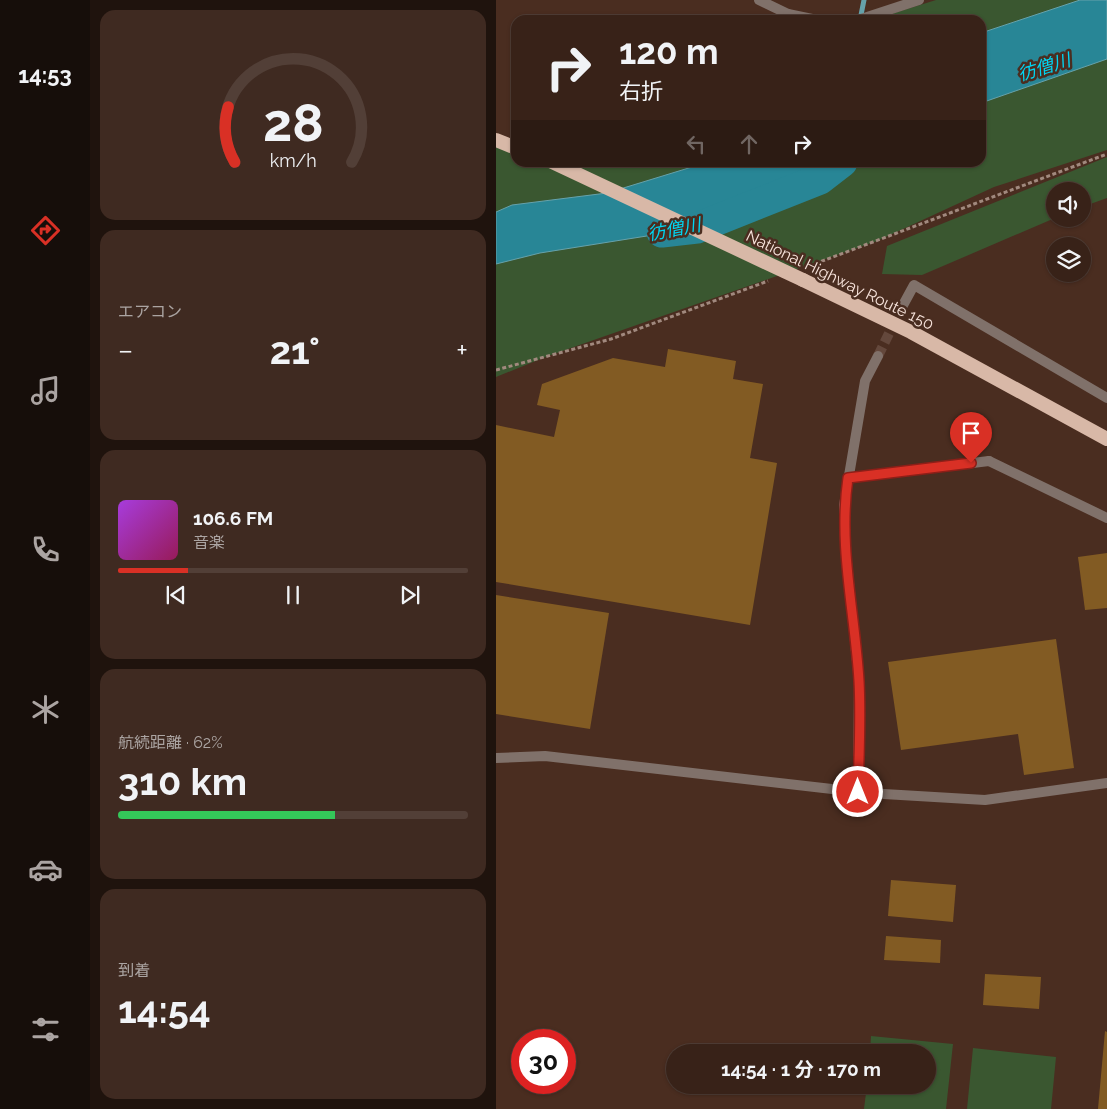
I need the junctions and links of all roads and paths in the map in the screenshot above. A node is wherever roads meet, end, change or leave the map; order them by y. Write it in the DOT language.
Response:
graph roads {
  1 [pos="759,0"];
  2 [pos="919,0"];
  3 [pos="793,15"];
  4 [pos="873,15"];
  5 [pos="496,140"];
  6 [pos="511,146"];
  7 [pos="1107,154"];
  8 [pos="563,167"];
  9 [pos="803,274"];
  10 [pos="776,278"];
  11 [pos="902,307"];
  12 [pos="878,356"];
  13 [pos="496,370"];
  14 [pos="1107,398"];
  15 [pos="1107,439"];
  16 [pos="848,478"];
  17 [pos="1107,518"];
  18 [pos="496,758"];
  19 [pos="1107,783"];
  20 [pos="858,792"];
  1 -- 3 [label="street"];
  2 -- 4 [label="street"];
  5 -- 6 [label="highway"];
  7 -- 9 [label="path"];
  8 -- 9 [label="highway, National Highway Route 150, bridge"];
  9 -- 15 [label="highway, National Highway Route 150"];
  10 -- 13 [label="path"];
  11 -- 14 [label="street"];
  12 -- 16 [label="street"];
  16 -- 17 [label="street"];
  16 -- 20 [label="street"];
  18 -- 20 [label="street"];
  19 -- 20 [label="street"];
}
